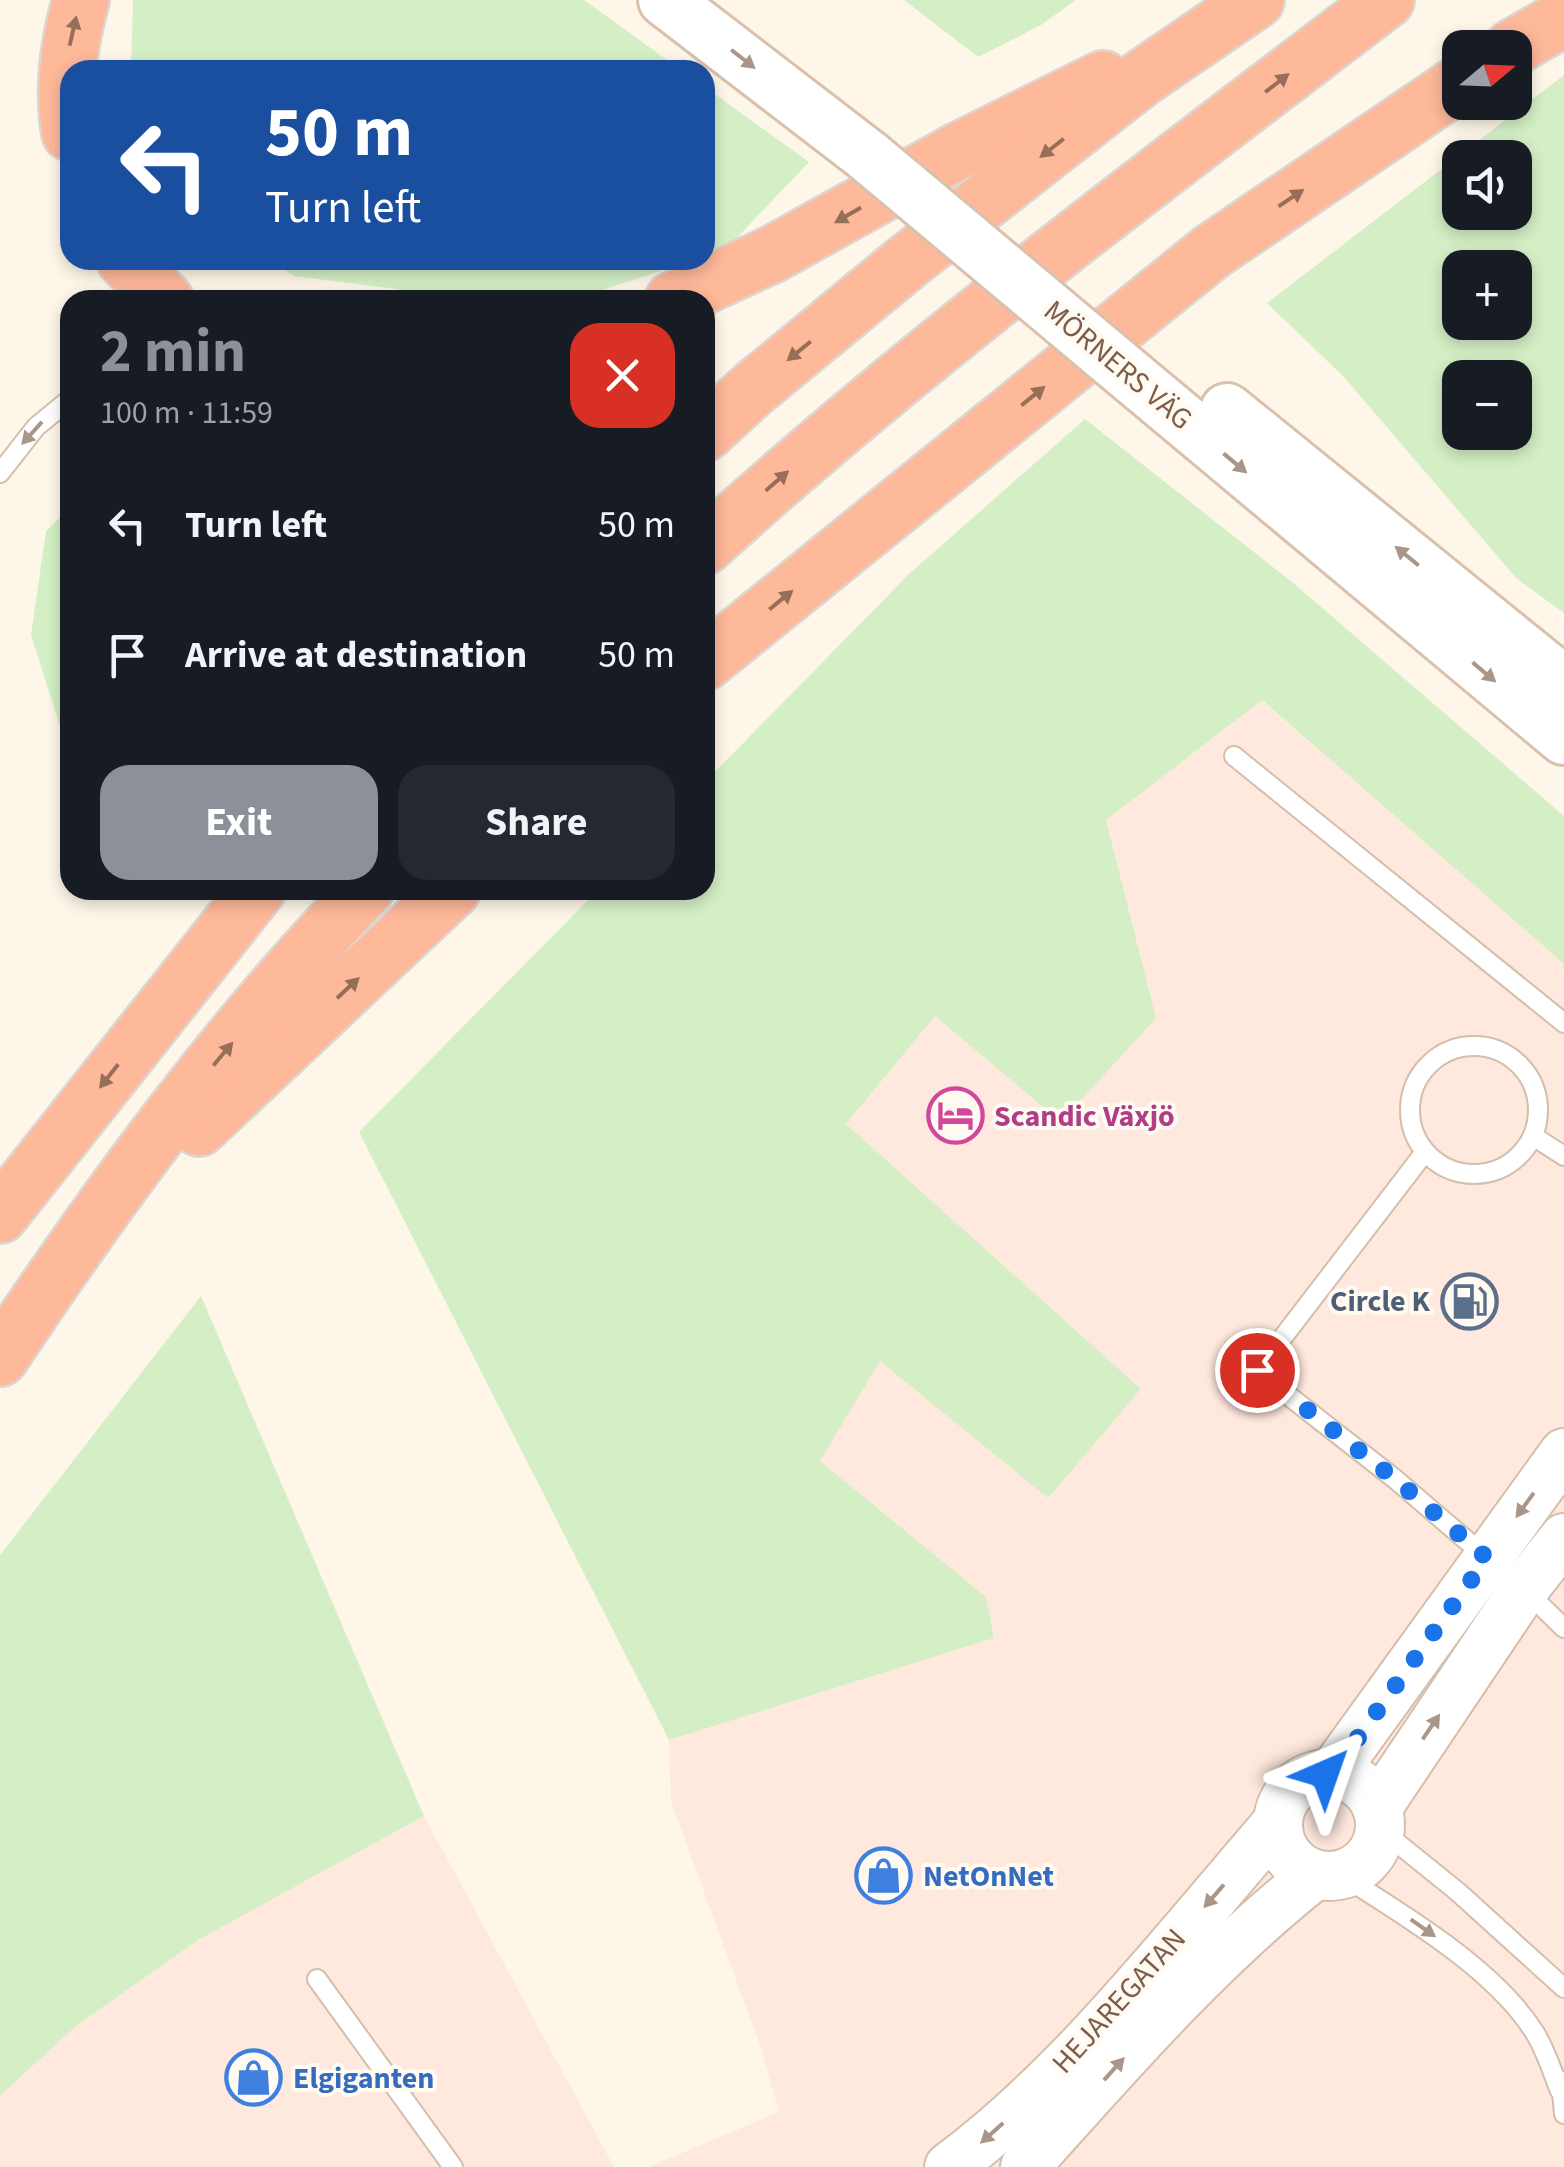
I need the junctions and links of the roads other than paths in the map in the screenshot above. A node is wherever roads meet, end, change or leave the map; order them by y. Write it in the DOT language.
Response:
graph roads {
  1 [pos="82,0"];
  2 [pos="665,0"];
  3 [pos="721,0"];
  4 [pos="1386,0"];
  5 [pos="1250,4"];
  6 [pos="1564,18"];
  7 [pos="1532,36"];
  8 [pos="69,60"];
  9 [pos="1442,95"];
  10 [pos="879,145"];
  11 [pos="135,270"];
  12 [pos="155,290"];
  13 [pos="695,290"];
  14 [pos="1144,365"];
  15 [pos="60,407"];
  16 [pos="715,424"];
  17 [pos="0,473"];
  18 [pos="715,537"];
  19 [pos="715,654"];
  20 [pos="1564,683"];
  21 [pos="1564,738"];
  22 [pos="1234,756"];
  23 [pos="249,900"];
  24 [pos="355,900"];
  25 [pos="441,900"];
  26 [pos="1564,1024"];
  27 [pos="1533,1136"];
  28 [pos="1426,1152"];
  29 [pos="1564,1156"];
  30 [pos="0,1215"];
  31 [pos="74,1247"];
  32 [pos="0,1358"];
  33 [pos="1564,1453"];
  34 [pos="1564,1538"];
  35 [pos="1506,1574"];
  36 [pos="1564,1628"];
  37 [pos="1332,1774"];
  38 [pos="1378,1818"];
  39 [pos="1278,1822"];
  40 [pos="1328,1875"];
  41 [pos="317,1979"];
  42 [pos="1564,1988"];
  43 [pos="1564,2070"];
  44 [pos="1560,2091"];
  45 [pos="1564,2114"];
  46 [pos="453,2167"];
  47 [pos="949,2167"];
  48 [pos="1025,2167"];
  8 -- 1 [label="highway, one-way"];
  2 -- 10 [label="main road, MÖRNERS VÄG, one-way"];
  3 -- 10 [label="main road, MÖRNERS VÄG"];
  18 -- 4 [label="highway, one-way"];
  5 -- 13 [label="highway, one-way"];
  5 -- 16 [label="highway, one-way"];
  6 -- 7 [label="highway"];
  19 -- 9 [label="highway, one-way"];
  10 -- 14 [label="main road, MÖRNERS VÄG"];
  11 -- 12 [label="highway"];
  20 -- 14 [label="main road, MÖRNERS VÄG, one-way"];
  14 -- 21 [label="main road, MÖRNERS VÄG, one-way"];
  15 -- 17 [label="lane, one-way"];
  22 -- 26 [label="lane"];
  23 -- 30 [label="highway, one-way"];
  31 -- 24 [label="highway, one-way"];
  31 -- 25 [label="highway, one-way"];
  27 -- 28 [label="lane"];
  27 -- 28 [label="lane"];
  27 -- 29 [label="lane"];
  28 -- 35 [label="lane"];
  31 -- 32 [label="highway"];
  33 -- 35 [label="street, one-way"];
  34 -- 35 [label="street"];
  35 -- 36 [label="lane"];
  35 -- 37 [label="street"];
  38 -- 35 [label="street, one-way"];
  37 -- 38 [label="street"];
  37 -- 39 [label="street"];
  38 -- 40 [label="street"];
  38 -- 42 [label="lane"];
  39 -- 40 [label="street"];
  39 -- 47 [label="street, HEJAREGATAN, one-way"];
  40 -- 44 [label="lane, one-way"];
  48 -- 40 [label="street, HEJAREGATAN, one-way"];
  41 -- 46 [label="lane"];
  43 -- 44 [label="lane"];
  44 -- 45 [label="lane"];
}
